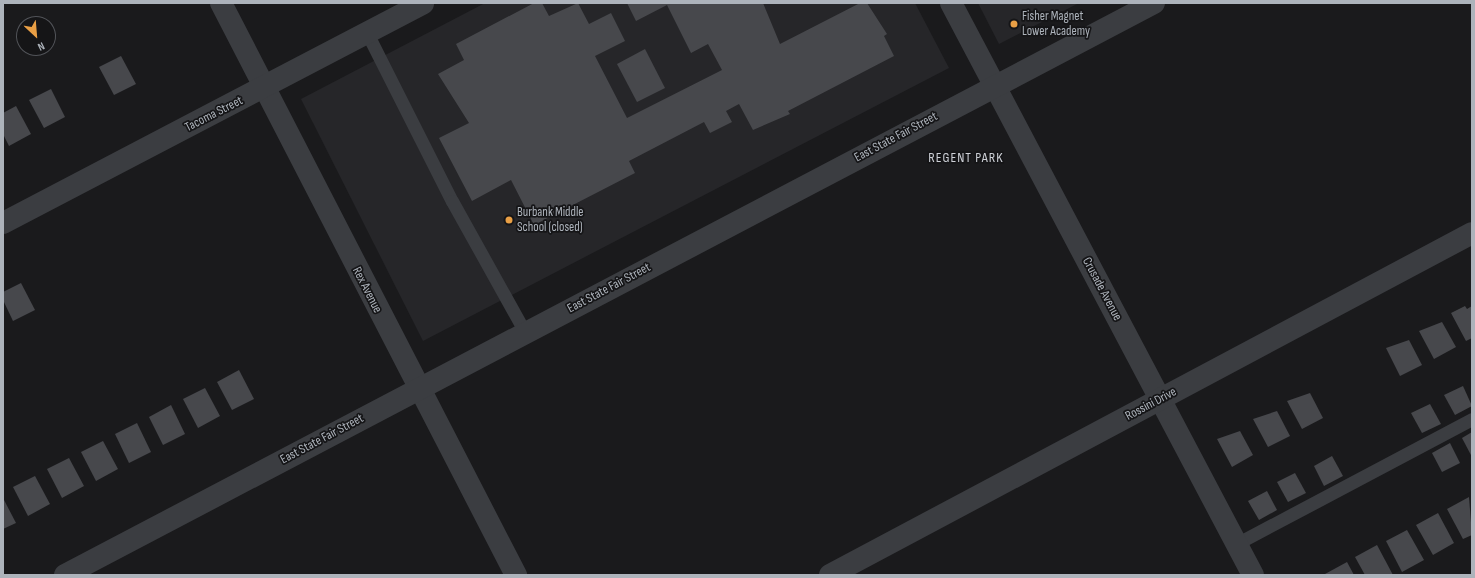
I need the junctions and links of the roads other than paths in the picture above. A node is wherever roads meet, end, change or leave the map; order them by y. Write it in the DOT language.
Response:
graph roads {
  1 [pos="221,3"];
  2 [pos="423,3"];
  3 [pos="951,3"];
  4 [pos="1154,3"];
  5 [pos="367,33"];
  6 [pos="994,85"];
  7 [pos="264,88"];
  8 [pos="3,223"];
  9 [pos="1472,233"];
  10 [pos="526,332"];
  11 [pos="418,389"];
  12 [pos="1160,399"];
  13 [pos="1472,419"];
  14 [pos="1236,544"];
  15 [pos="64,575"];
  16 [pos="516,575"];
  17 [pos="830,575"];
  18 [pos="1253,575"];
  1 -- 7 [label="street, Rex Avenue"];
  2 -- 5 [label="street, Tacoma Street"];
  3 -- 6 [label="street, Crusade Avenue"];
  4 -- 6 [label="street, East State Fair Street"];
  5 -- 7 [label="street, Tacoma Street"];
  5 -- 10 [label="lane"];
  6 -- 10 [label="street, East State Fair Street"];
  6 -- 12 [label="street, Crusade Avenue"];
  7 -- 8 [label="street, Tacoma Street"];
  7 -- 11 [label="street, Rex Avenue"];
  9 -- 12 [label="street, Rossini Drive"];
  10 -- 11 [label="street, East State Fair Street"];
  11 -- 15 [label="street, East State Fair Street"];
  11 -- 16 [label="street, Rex Avenue"];
  12 -- 14 [label="street, Crusade Avenue"];
  12 -- 17 [label="street, Rossini Drive"];
  13 -- 14 [label="lane"];
  14 -- 18 [label="street, Crusade Avenue"];
}
